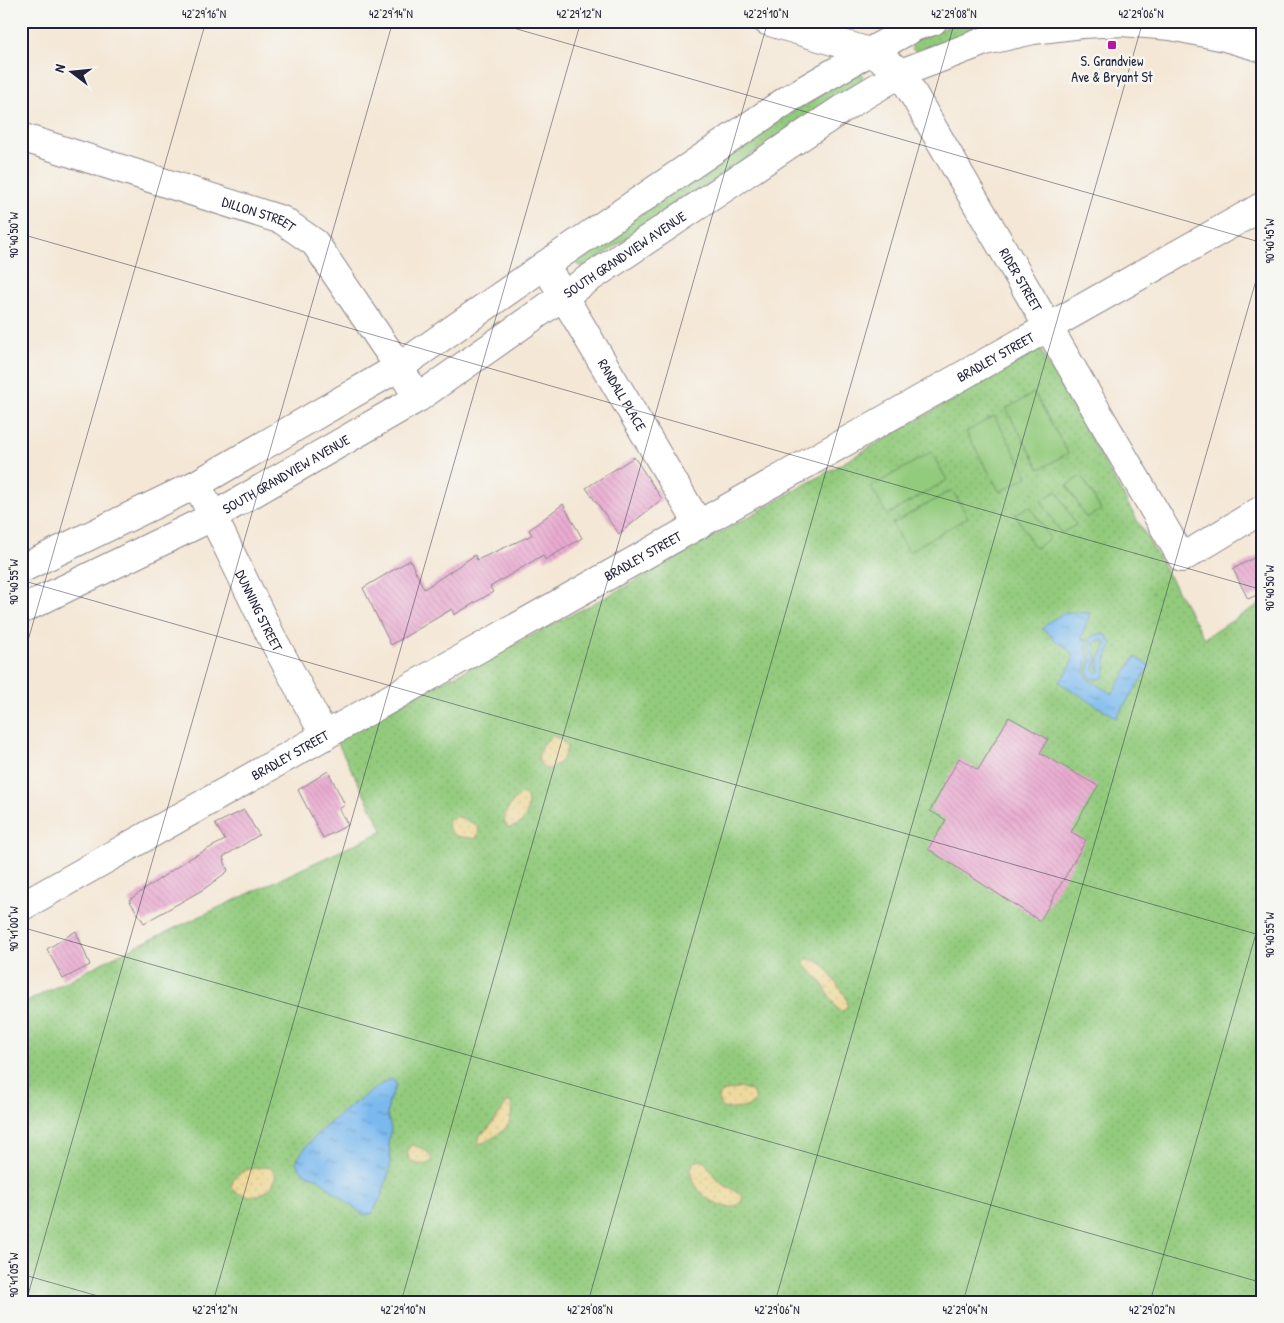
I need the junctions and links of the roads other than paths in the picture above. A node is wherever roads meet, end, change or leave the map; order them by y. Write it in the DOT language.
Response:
graph roads {
  1 [pos="767,21"];
  2 [pos="933,21"];
  3 [pos="1231,21"];
  4 [pos="1263,48"];
  5 [pos="869,52"];
  6 [pos="901,73"];
  7 [pos="21,137"];
  8 [pos="1263,206"];
  9 [pos="545,265"];
  10 [pos="563,296"];
  11 [pos="1048,328"];
  12 [pos="399,367"];
  13 [pos="418,398"];
  14 [pos="196,484"];
  15 [pos="1263,508"];
  16 [pos="212,517"];
  17 [pos="699,525"];
  18 [pos="21,569"];
  19 [pos="21,610"];
  20 [pos="325,736"];
  21 [pos="21,907"];
  1 -- 5 [label="street, RIDER STREET"];
  2 -- 5 [label="street"];
  3 -- 4 [label="street"];
  4 -- 6 [label="street, SOUTH GRANDVIEW AVENUE"];
  5 -- 6 [label="street, RIDER STREET"];
  5 -- 9 [label="street"];
  6 -- 10 [label="street, SOUTH GRANDVIEW AVENUE"];
  6 -- 11 [label="street, RIDER STREET"];
  7 -- 12 [label="street, DILLON STREET"];
  8 -- 11 [label="street, BRADLEY STREET"];
  9 -- 10 [label="street, RANDALL PLACE"];
  9 -- 12 [label="street"];
  10 -- 13 [label="street, SOUTH GRANDVIEW AVENUE"];
  10 -- 17 [label="street, RANDALL PLACE"];
  11 -- 15 [label="street, RIDER STREET"];
  11 -- 17 [label="street, BRADLEY STREET"];
  12 -- 13 [label="street, DILLON STREET"];
  12 -- 14 [label="street"];
  13 -- 16 [label="street, SOUTH GRANDVIEW AVENUE"];
  14 -- 16 [label="street, DUNNING STREET"];
  14 -- 18 [label="street"];
  16 -- 19 [label="street, SOUTH GRANDVIEW AVENUE"];
  16 -- 20 [label="street, DUNNING STREET"];
  17 -- 20 [label="street, BRADLEY STREET"];
  20 -- 21 [label="street, BRADLEY STREET"];
}
